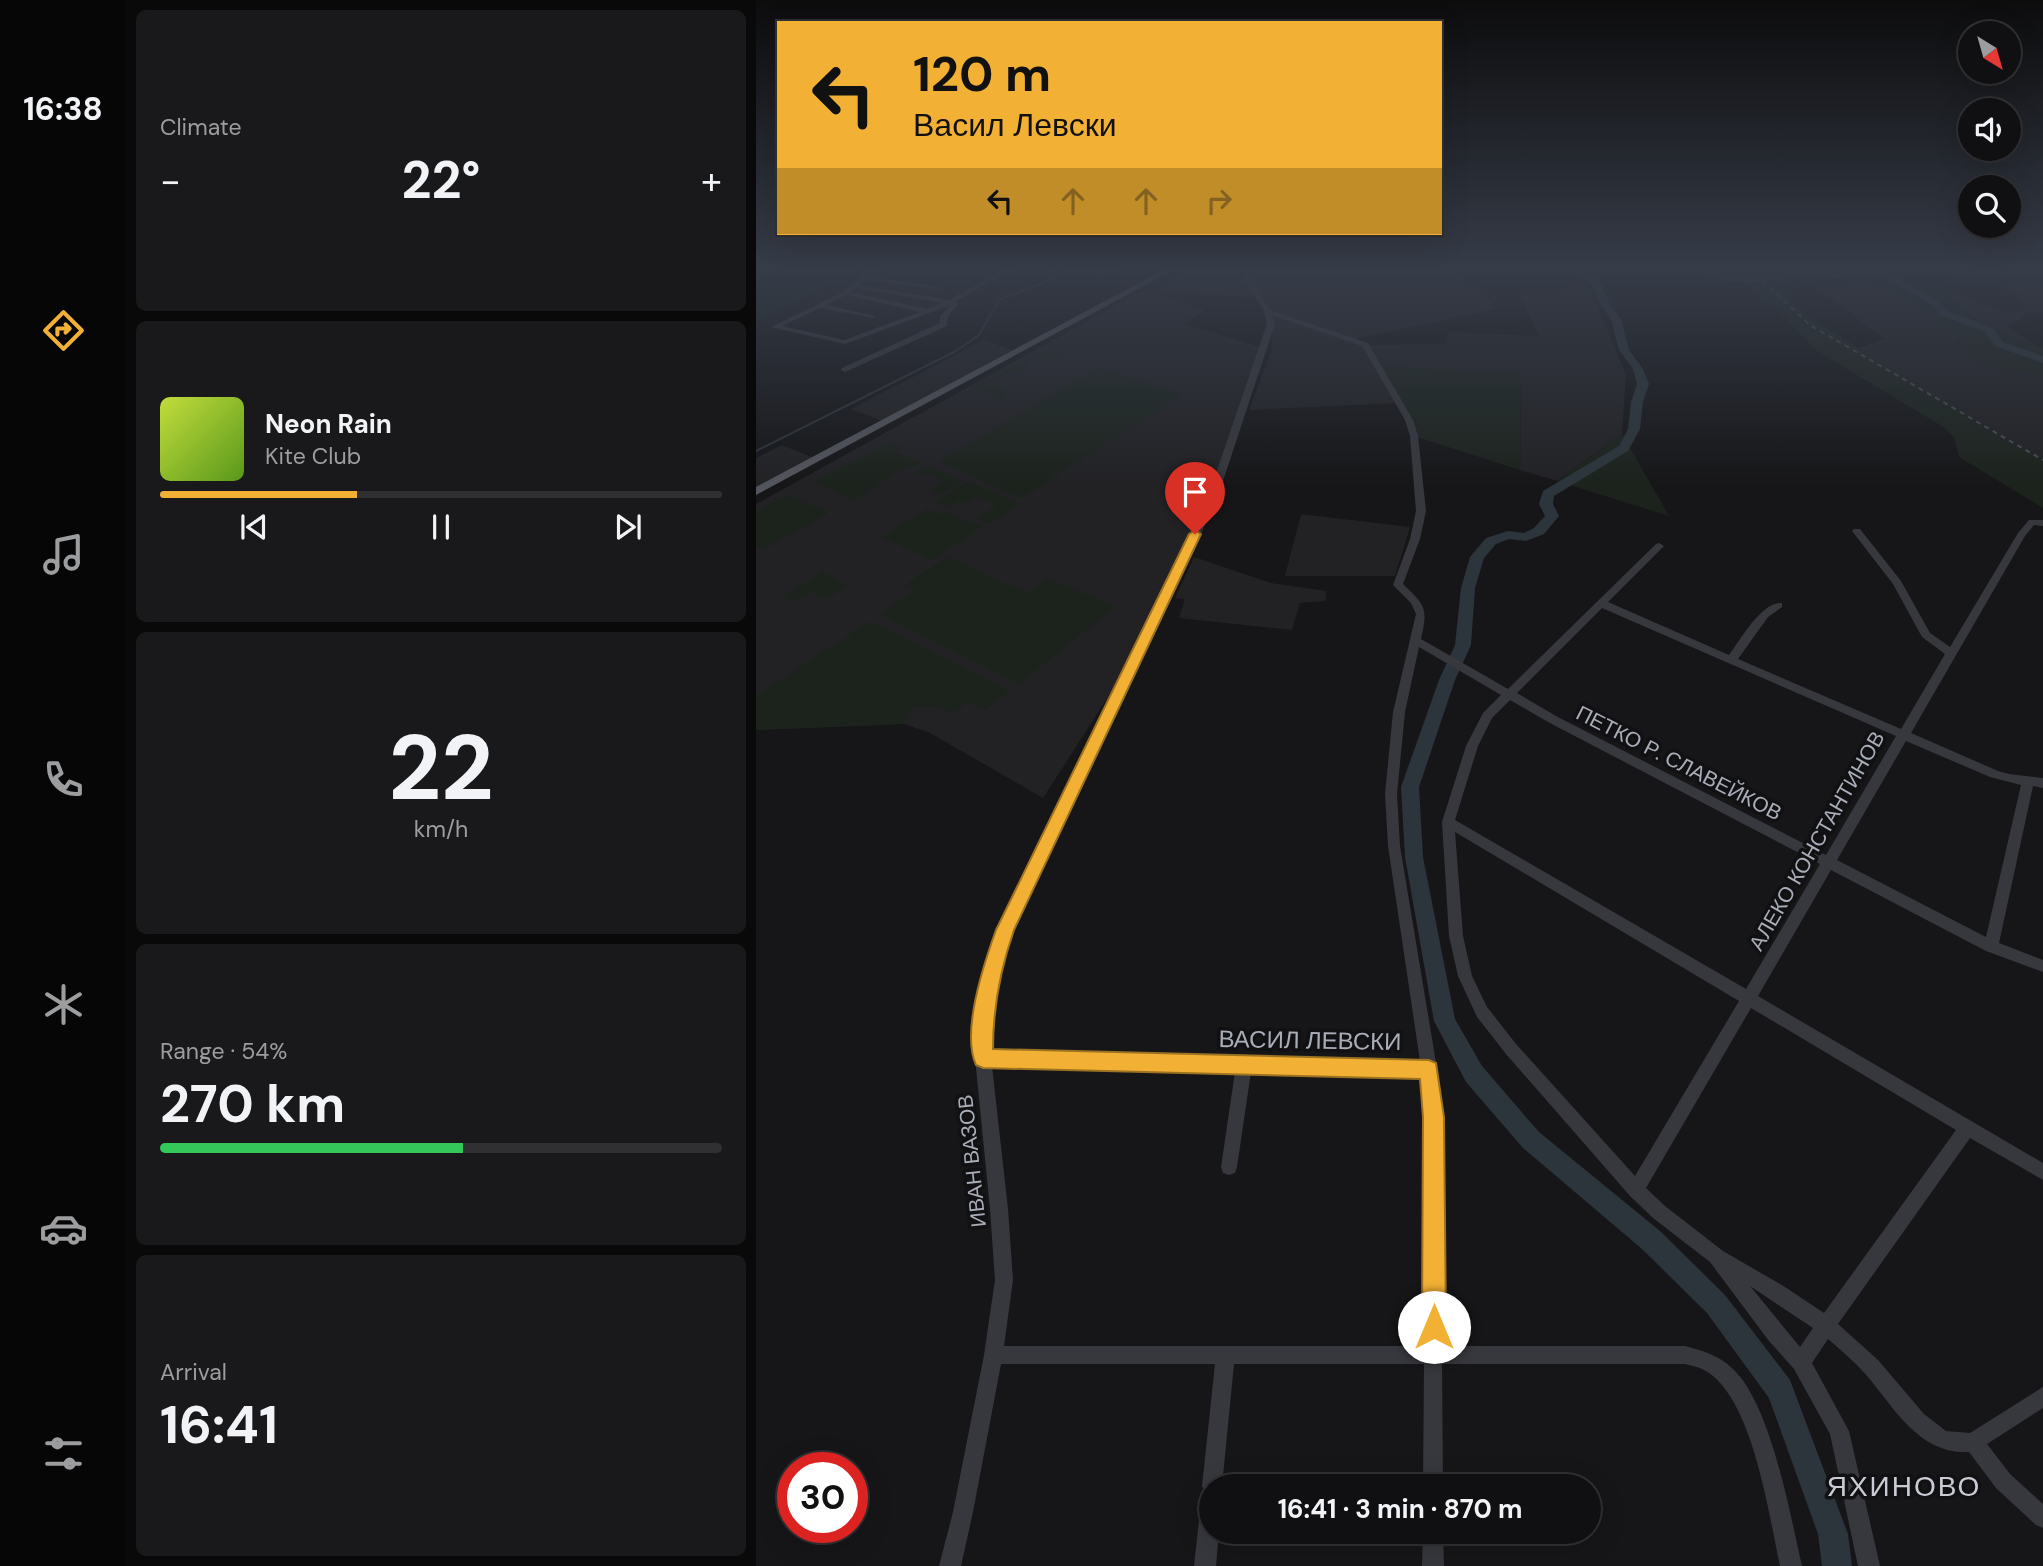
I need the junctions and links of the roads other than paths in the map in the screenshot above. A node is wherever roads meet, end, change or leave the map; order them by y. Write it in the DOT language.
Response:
graph roads {
  1 [pos="909,341"];
  2 [pos="1037,341"];
  3 [pos="1044,341"];
  4 [pos="1266,341"];
  5 [pos="1354,341"];
  6 [pos="845,370"];
  7 [pos="847,443"];
  8 [pos="756,492"];
  9 [pos="2041,523"];
  10 [pos="1857,531"];
  11 [pos="1659,546"];
  12 [pos="1600,603"];
  13 [pos="1778,605"];
  14 [pos="1415,640"];
  15 [pos="1951,653"];
  16 [pos="1731,660"];
  17 [pos="1507,695"];
  18 [pos="1903,735"];
  19 [pos="2028,781"];
  20 [pos="2043,783"];
  21 [pos="1448,822"];
  22 [pos="1829,863"];
  23 [pos="1991,947"];
  24 [pos="2043,966"];
  25 [pos="1748,1000"];
  26 [pos="983,1058"];
  27 [pos="1244,1065"];
  28 [pos="1429,1069"];
  29 [pos="1967,1128"];
  30 [pos="1230,1167"];
  31 [pos="2043,1172"];
  32 [pos="1636,1190"];
  33 [pos="1716,1256"];
  34 [pos="1826,1324"];
  35 [pos="1434,1353"];
  36 [pos="993,1355"];
  37 [pos="1225,1357"];
  38 [pos="1801,1362"];
  39 [pos="2043,1397"];
  40 [pos="1973,1442"];
  41 [pos="1214,1474"];
  42 [pos="1433,1474"];
  43 [pos="2043,1518"];
  44 [pos="1207,1544"];
  45 [pos="1433,1544"];
  46 [pos="950,1566"];
  47 [pos="1205,1566"];
  48 [pos="1433,1566"];
  49 [pos="1791,1566"];
  50 [pos="1869,1566"];
  1 -- 6 [label="street"];
  2 -- 7 [label="main road"];
  3 -- 7 [label="main road"];
  4 -- 26 [label="street, ИВАН ВАЗОВ"];
  5 -- 14 [label="street"];
  7 -- 8 [label="main road"];
  9 -- 15 [label="street, АЛЕКО КОНСТАНТИНОВ"];
  10 -- 15 [label="street"];
  11 -- 12 [label="street"];
  12 -- 16 [label="street"];
  12 -- 17 [label="street"];
  13 -- 16 [label="street"];
  14 -- 17 [label="street, ПЕТКО Р. СЛАВЕЙКОВ"];
  14 -- 28 [label="street"];
  15 -- 18 [label="street, АЛЕКО КОНСТАНТИНОВ"];
  16 -- 18 [label="street"];
  17 -- 21 [label="street"];
  17 -- 22 [label="street, ПЕТКО Р. СЛАВЕЙКОВ"];
  18 -- 19 [label="street"];
  18 -- 22 [label="street, АЛЕКО КОНСТАНТИНОВ"];
  19 -- 20 [label="street"];
  19 -- 23 [label="street"];
  21 -- 25 [label="street"];
  21 -- 32 [label="street"];
  22 -- 23 [label="street, ПЕТКО Р. СЛАВЕЙКОВ"];
  22 -- 25 [label="street, АЛЕКО КОНСТАНТИНОВ"];
  23 -- 24 [label="street, ПЕТКО Р. СЛАВЕЙКОВ"];
  25 -- 29 [label="street"];
  25 -- 32 [label="street, АЛЕКО КОНСТАНТИНОВ"];
  26 -- 27 [label="street, ВАСИЛ ЛЕВСКИ"];
  26 -- 36 [label="street, ИВАН ВАЗОВ"];
  27 -- 28 [label="street, ВАСИЛ ЛЕВСКИ"];
  27 -- 30 [label="street"];
  28 -- 35 [label="street, ВАСИЛ ЛЕВСКИ"];
  29 -- 31 [label="street"];
  29 -- 34 [label="street"];
  32 -- 33 [label="street"];
  33 -- 34 [label="street"];
  33 -- 38 [label="street"];
  34 -- 38 [label="street"];
  34 -- 40 [label="street"];
  35 -- 37 [label="street"];
  35 -- 42 [label="street, ВАСИЛ ЛЕВСКИ"];
  35 -- 49 [label="street"];
  36 -- 37 [label="street"];
  36 -- 46 [label="street, ИВАН ВАЗОВ"];
  37 -- 41 [label="street"];
  38 -- 50 [label="street"];
  39 -- 40 [label="street"];
  40 -- 43 [label="street"];
  44 -- 47 [label="street"];
  45 -- 48 [label="street"];
}
